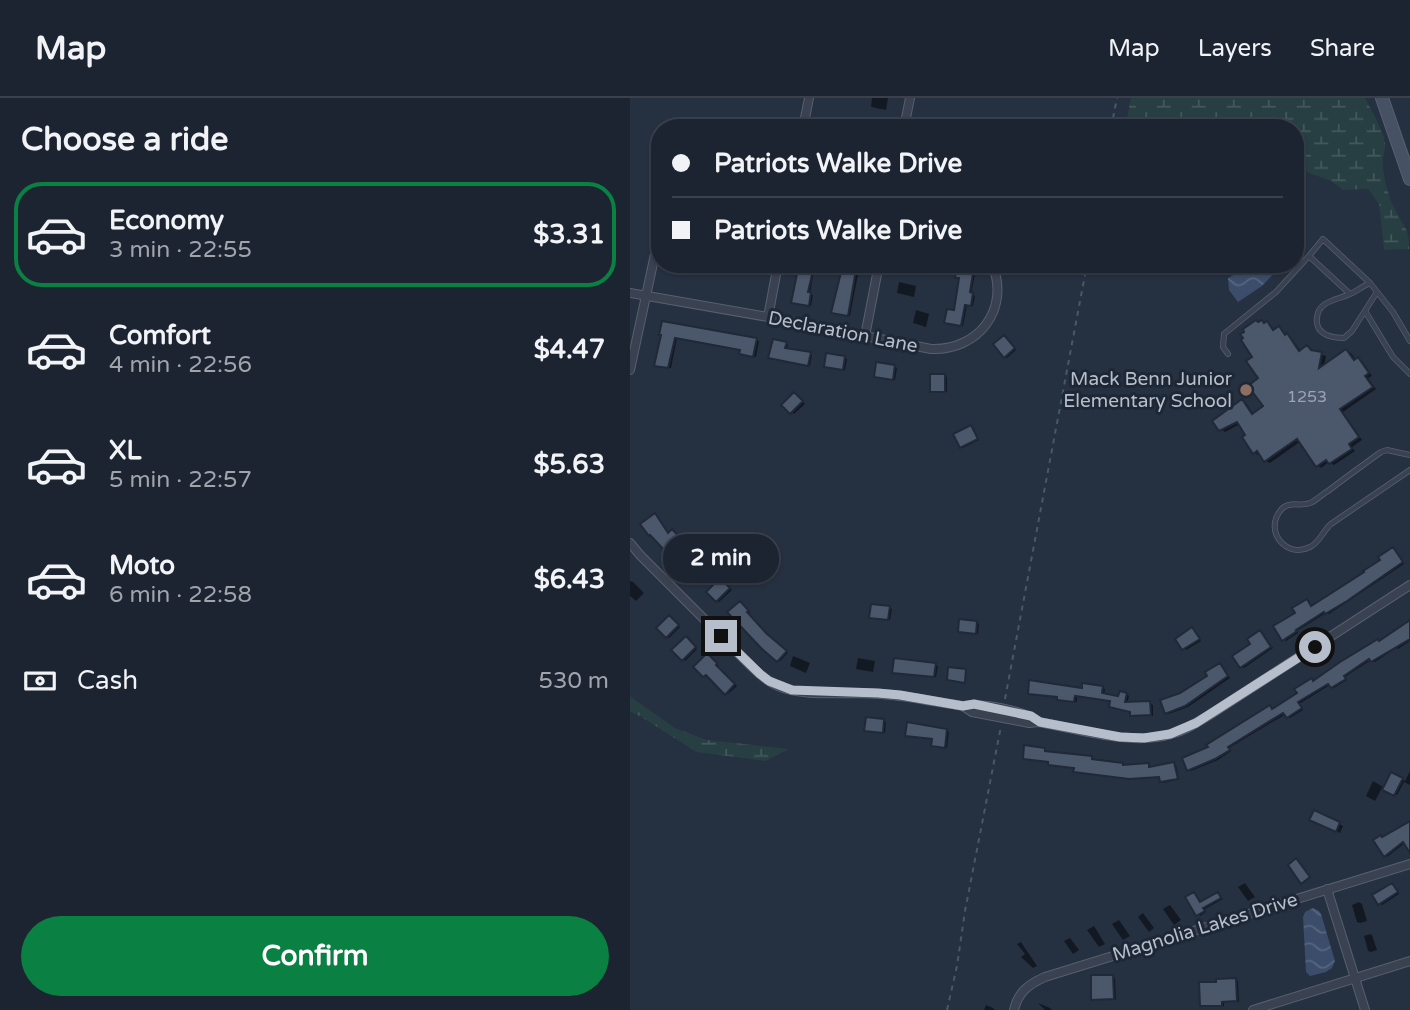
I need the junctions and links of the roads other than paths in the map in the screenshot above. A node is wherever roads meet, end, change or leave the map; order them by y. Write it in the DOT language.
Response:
graph roads {
  1 [pos="809,98"];
  2 [pos="910,98"];
  3 [pos="1382,98"];
  4 [pos="805,119"];
  5 [pos="906,119"];
  6 [pos="1410,179"];
  7 [pos="1309,256"];
  8 [pos="1304,261"];
  9 [pos="651,269"];
  10 [pos="776,273"];
  11 [pos="877,273"];
  12 [pos="994,273"];
  13 [pos="1293,273"];
  14 [pos="1370,283"];
  15 [pos="1377,292"];
  16 [pos="630,293"];
  17 [pos="1350,294"];
  18 [pos="645,295"];
  19 [pos="1365,311"];
  20 [pos="768,317"];
  21 [pos="865,336"];
  22 [pos="1410,341"];
  23 [pos="1228,354"];
  24 [pos="630,370"];
  25 [pos="1410,374"];
  26 [pos="1410,455"];
  27 [pos="1410,470"];
  28 [pos="630,543"];
  29 [pos="1410,585"];
  30 [pos="1410,863"];
  31 [pos="1327,890"];
  32 [pos="1410,961"];
  33 [pos="1356,978"];
  34 [pos="1014,1010"];
  35 [pos="1253,1010"];
  36 [pos="1366,1010"];
  1 -- 4 [label="street"];
  2 -- 5 [label="street"];
  3 -- 6 [label="main road"];
  7 -- 8 [label="lane"];
  7 -- 14 [label="lane"];
  7 -- 17 [label="lane"];
  9 -- 18 [label="street"];
  10 -- 20 [label="street"];
  11 -- 21 [label="street"];
  12 -- 21 [label="street, Declaration Lane"];
  13 -- 23 [label="lane"];
  14 -- 15 [label="lane"];
  14 -- 17 [label="lane"];
  15 -- 19 [label="lane"];
  15 -- 22 [label="lane"];
  16 -- 18 [label="street, Declaration Lane"];
  17 -- 19 [label="lane"];
  18 -- 20 [label="street, Declaration Lane"];
  18 -- 24 [label="street"];
  19 -- 25 [label="lane"];
  20 -- 21 [label="street, Declaration Lane"];
  26 -- 27 [label="lane"];
  28 -- 29 [label="street"];
  30 -- 31 [label="street, Magnolia Lakes Drive"];
  31 -- 33 [label="street"];
  31 -- 34 [label="street, Magnolia Lakes Drive"];
  32 -- 33 [label="street"];
  33 -- 35 [label="street"];
  33 -- 36 [label="street"];
}
